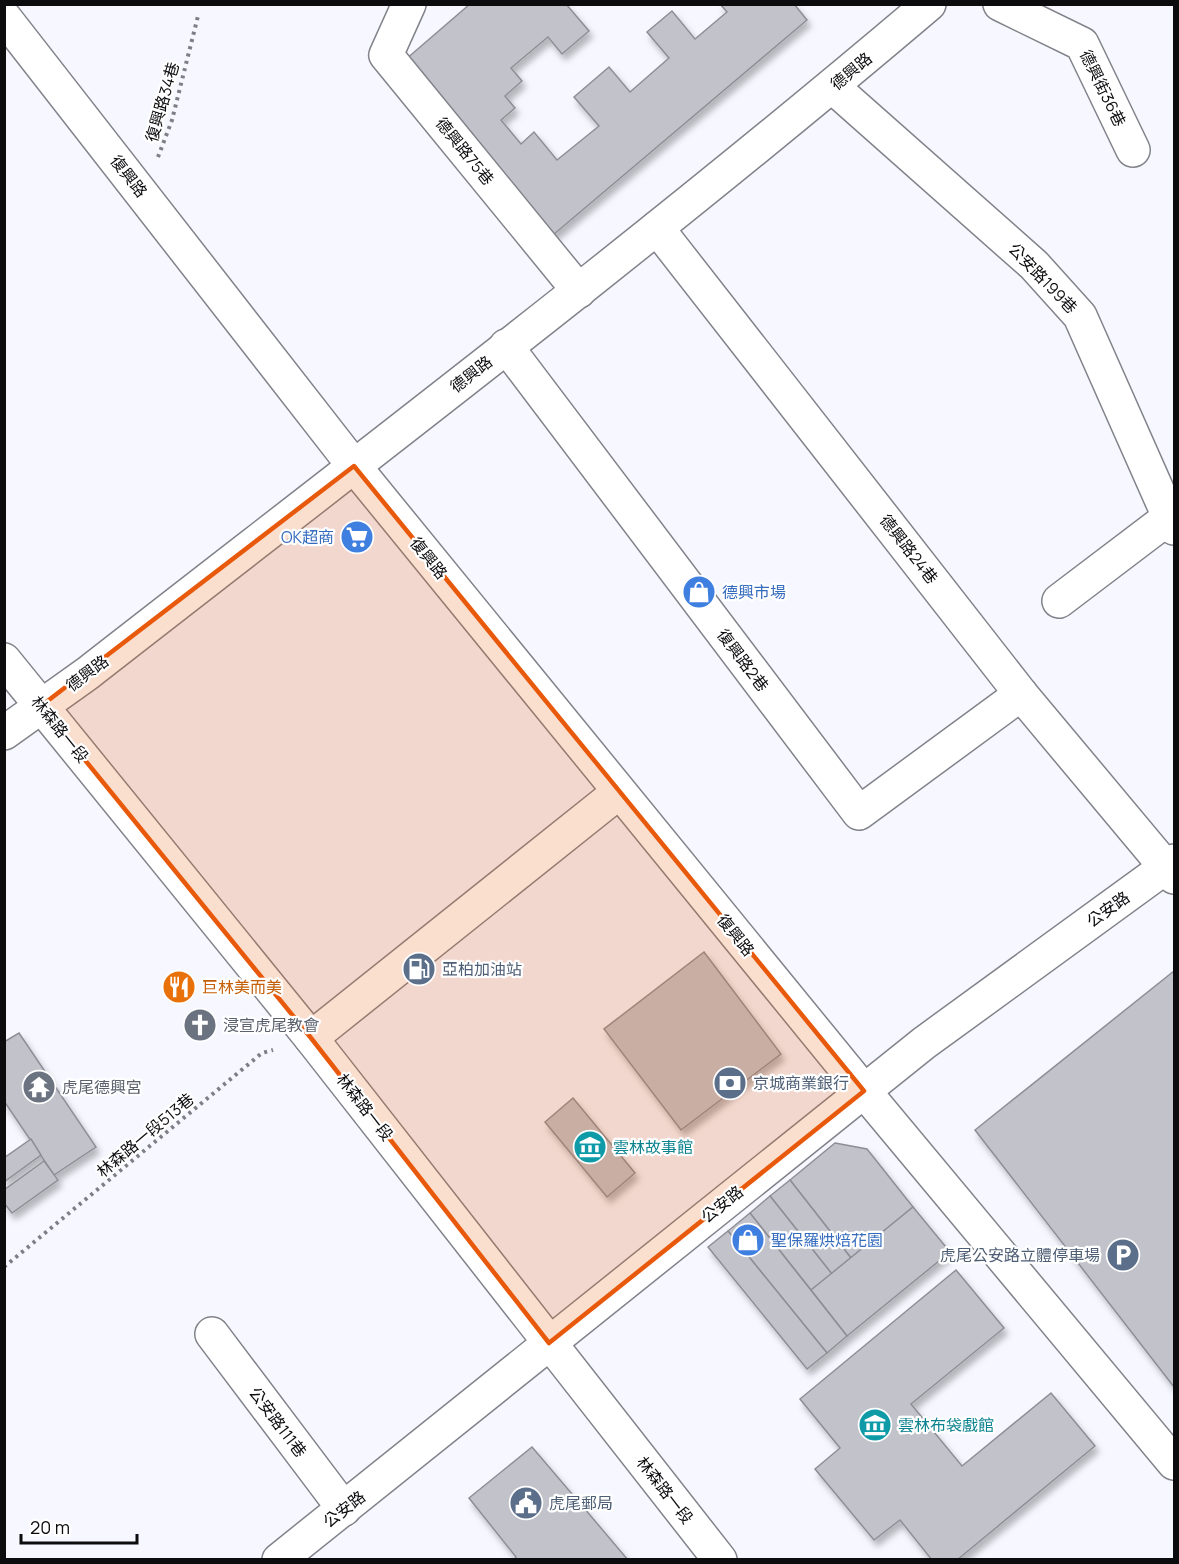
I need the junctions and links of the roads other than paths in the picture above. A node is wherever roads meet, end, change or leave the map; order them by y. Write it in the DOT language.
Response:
graph roads {
  1 [pos="409,4"];
  2 [pos="1000,4"];
  3 [pos="926,5"];
  4 [pos="4,17"];
  5 [pos="833,87"];
  6 [pos="1133,150"];
  7 [pos="657,228"];
  8 [pos="579,291"];
  9 [pos="506,346"];
  10 [pos="354,466"];
  11 [pos="1173,522"];
  12 [pos="1059,601"];
  13 [pos="4,660"];
  14 [pos="1022,694"];
  15 [pos="41,706"];
  16 [pos="4,733"];
  17 [pos="619,792"];
  18 [pos="1172,868"];
  19 [pos="311,1038"];
  20 [pos="864,1090"];
  21 [pos="212,1334"];
  22 [pos="549,1343"];
  23 [pos="1174,1463"];
  24 [pos="344,1509"];
  25 [pos="279,1560"];
  26 [pos="720,1560"];
  1 -- 8 [label="street, 德興路75巷"];
  2 -- 6 [label="street, 德興街36巷"];
  3 -- 5 [label="street, 德興路"];
  4 -- 10 [label="street, 復興路"];
  5 -- 7 [label="street, 德興路"];
  5 -- 11 [label="street, 公安路199巷"];
  7 -- 8 [label="street, 德興路"];
  7 -- 14 [label="street, 德興路24巷"];
  8 -- 9 [label="street, 德興路"];
  9 -- 10 [label="street, 德興路"];
  9 -- 14 [label="street, 復興路2巷"];
  10 -- 15 [label="street, 德興路"];
  10 -- 17 [label="street, 復興路"];
  11 -- 12 [label="street"];
  13 -- 15 [label="street, 林森路一段"];
  14 -- 18 [label="street, 德興路24巷"];
  15 -- 16 [label="street, 德興路"];
  15 -- 19 [label="street, 林森路一段"];
  17 -- 19 [label="street"];
  17 -- 20 [label="street, 復興路"];
  18 -- 20 [label="street, 公安路"];
  19 -- 22 [label="street, 林森路一段"];
  20 -- 22 [label="street, 公安路"];
  20 -- 23 [label="street, 復興路"];
  21 -- 24 [label="street, 公安路111巷"];
  22 -- 24 [label="street, 公安路"];
  22 -- 26 [label="street, 林森路一段"];
  24 -- 25 [label="street, 公安路"];
}
